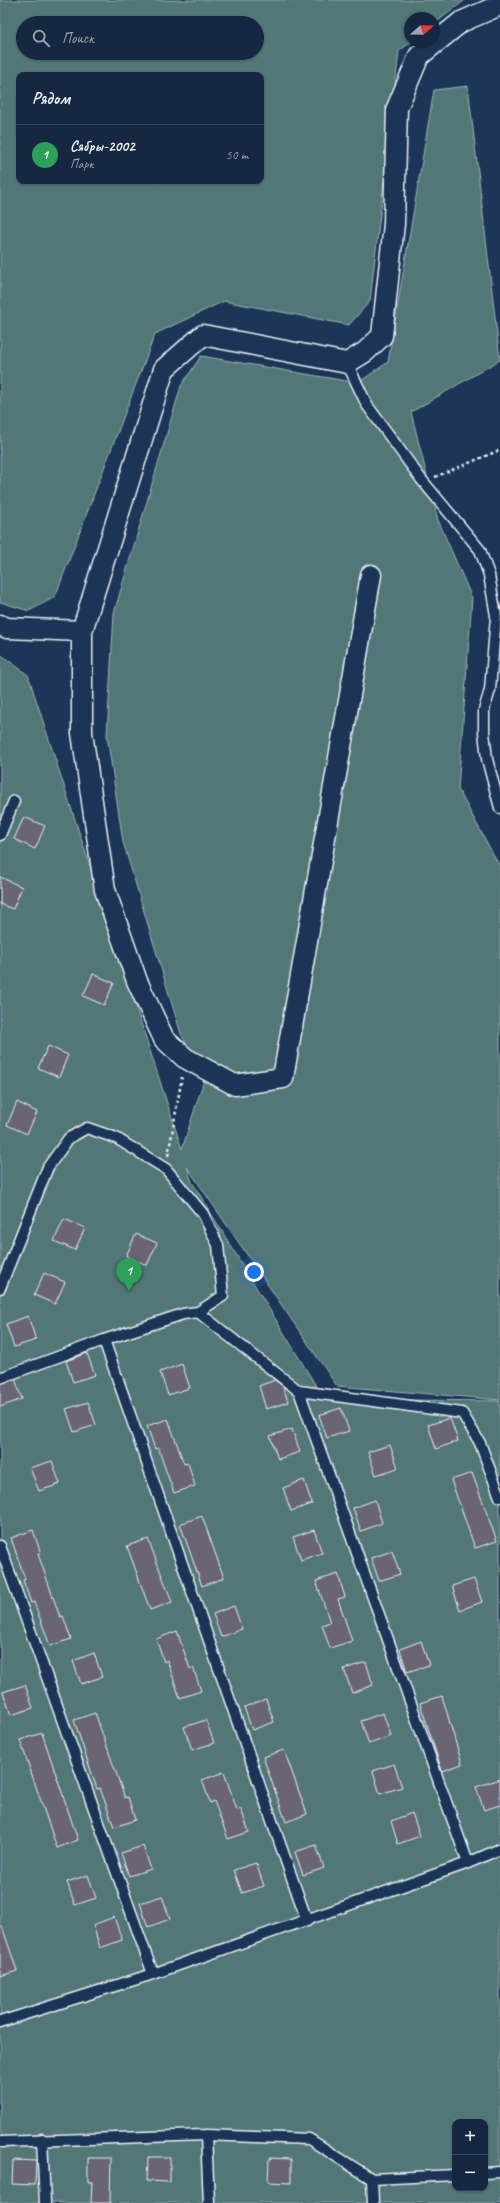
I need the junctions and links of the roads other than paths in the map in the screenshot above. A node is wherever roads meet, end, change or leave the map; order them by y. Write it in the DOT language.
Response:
graph roads {
  1 [pos="500,6"];
  2 [pos="347,363"];
  3 [pos="371,575"];
  4 [pos="0,626"];
  5 [pos="82,631"];
  6 [pos="14,801"];
  7 [pos="500,808"];
  8 [pos="0,835"];
  9 [pos="0,1288"];
  10 [pos="198,1312"];
  11 [pos="104,1340"];
  12 [pos="0,1378"];
  13 [pos="299,1391"];
  14 [pos="500,1497"];
  15 [pos="0,1546"];
  16 [pos="500,1849"];
  17 [pos="468,1863"];
  18 [pos="307,1920"];
  19 [pos="153,1974"];
  20 [pos="0,2022"];
  21 [pos="206,2135"];
  22 [pos="42,2139"];
  23 [pos="0,2142"];
  24 [pos="500,2172"];
  25 [pos="488,2173"];
  26 [pos="452,2175"];
  27 [pos="372,2179"];
  28 [pos="45,2203"];
  29 [pos="209,2203"];
  30 [pos="373,2203"];
  1 -- 2 [label="street"];
  2 -- 5 [label="street"];
  2 -- 7 [label="lane"];
  3 -- 5 [label="street"];
  4 -- 5 [label="street"];
  6 -- 8 [label="lane"];
  9 -- 10 [label="lane"];
  10 -- 11 [label="lane"];
  10 -- 13 [label="lane"];
  11 -- 12 [label="lane"];
  11 -- 18 [label="lane"];
  13 -- 14 [label="lane"];
  13 -- 17 [label="lane"];
  15 -- 19 [label="lane"];
  16 -- 17 [label="lane"];
  17 -- 18 [label="lane"];
  18 -- 19 [label="lane"];
  19 -- 20 [label="lane"];
  21 -- 22 [label="lane"];
  21 -- 27 [label="lane"];
  21 -- 29 [label="lane"];
  22 -- 23 [label="lane"];
  22 -- 28 [label="lane"];
  24 -- 25 [label="lane"];
  26 -- 27 [label="lane"];
  27 -- 30 [label="lane"];
}
